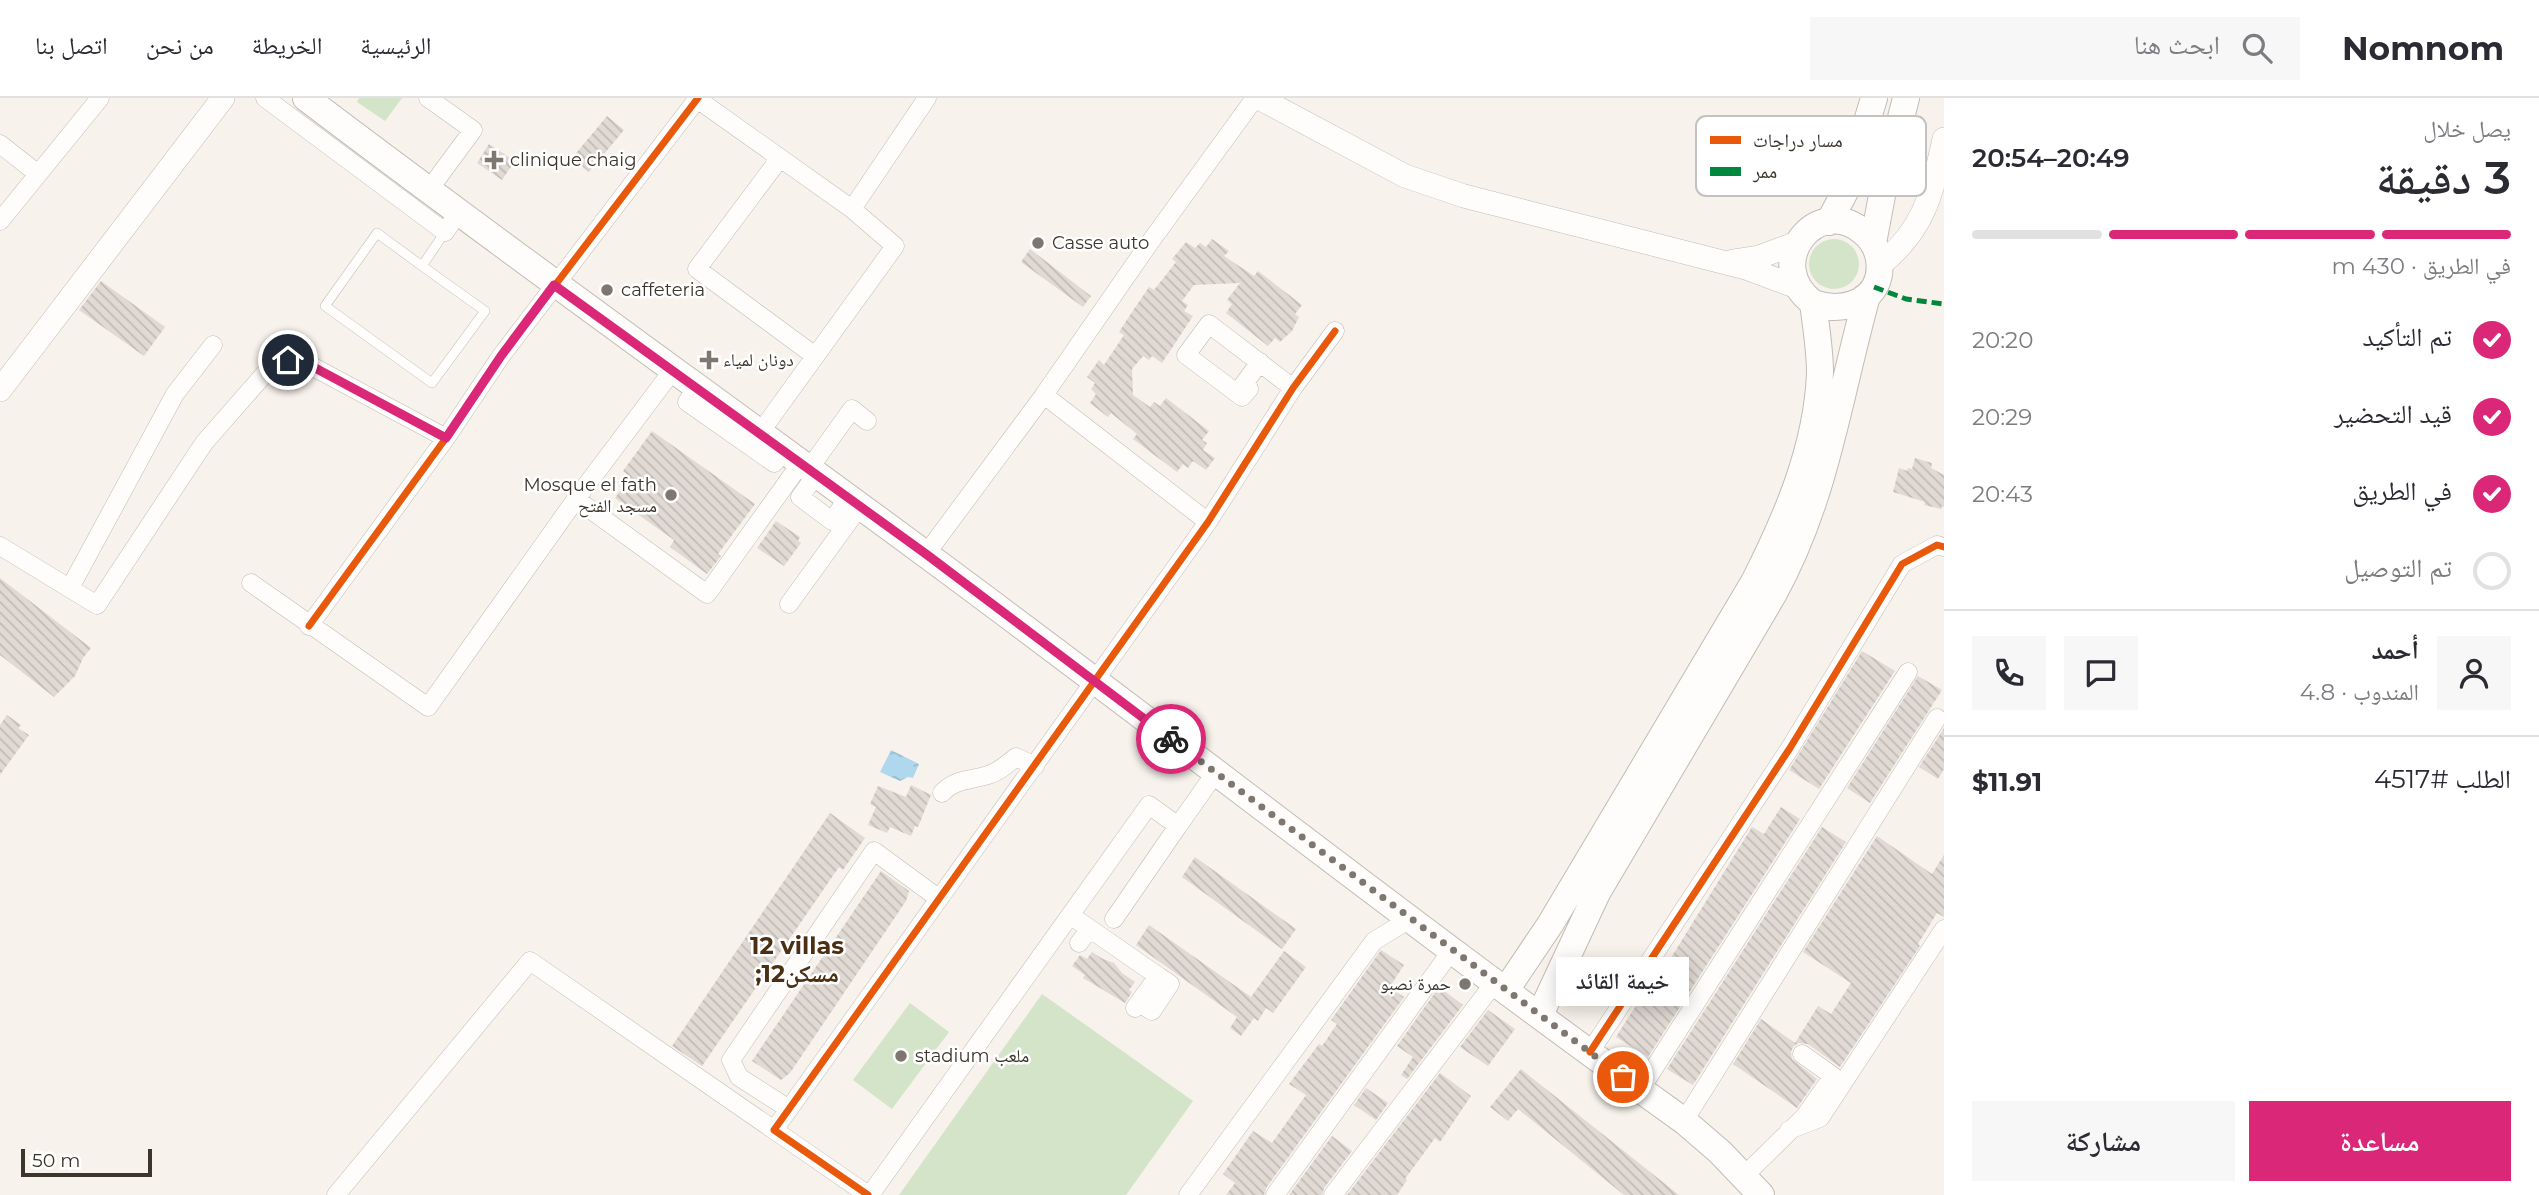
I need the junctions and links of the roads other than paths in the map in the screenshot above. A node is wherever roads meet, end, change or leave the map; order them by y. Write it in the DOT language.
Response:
graph roads {
  1 [pos="100,98"];
  2 [pos="223,98"];
  3 [pos="265,98"];
  4 [pos="306,98"];
  5 [pos="428,98"];
  6 [pos="1257,98"];
  7 [pos="1874,98"];
  8 [pos="1906,98"];
  9 [pos="698,99"];
  10 [pos="918,101"];
  11 [pos="1869,116"];
  12 [pos="1901,116"];
  13 [pos="1944,139"];
  14 [pos="0,144"];
  15 [pos="780,158"];
  16 [pos="38,174"];
  17 [pos="428,191"];
  18 [pos="1843,196"];
  19 [pos="1883,196"];
  20 [pos="852,209"];
  21 [pos="0,221"];
  22 [pos="1829,222"];
  23 [pos="452,223"];
  24 [pos="1797,243"];
  25 [pos="1876,254"];
  26 [pos="1720,261"];
  27 [pos="422,266"];
  28 [pos="554,285"];
  29 [pos="1805,295"];
  30 [pos="1867,296"];
  31 [pos="1335,331"];
  32 [pos="213,345"];
  33 [pos="815,356"];
  34 [pos="1260,362"];
  35 [pos="673,370"];
  36 [pos="1,387"];
  37 [pos="697,387"];
  38 [pos="1293,388"];
  39 [pos="1044,395"];
  40 [pos="867,421"];
  41 [pos="759,434"];
  42 [pos="446,438"];
  43 [pos="802,465"];
  44 [pos="576,499"];
  45 [pos="854,502"];
  46 [pos="1208,522"];
  47 [pos="0,546"];
  48 [pos="1944,547"];
  49 [pos="926,554"];
  50 [pos="251,583"];
  51 [pos="69,588"];
  52 [pos="789,604"];
  53 [pos="309,626"];
  54 [pos="1908,672"];
  55 [pos="1094,680"];
  56 [pos="1937,718"];
  57 [pos="1035,766"];
  58 [pos="1216,772"];
  59 [pos="942,793"];
  60 [pos="1178,826"];
  61 [pos="938,898"];
  62 [pos="1070,915"];
  63 [pos="1114,919"];
  64 [pos="1410,919"];
  65 [pos="1944,929"];
  66 [pos="1452,950"];
  67 [pos="1501,986"];
  68 [pos="1137,1006"];
  69 [pos="1541,1015"];
  70 [pos="1590,1052"];
  71 [pos="1802,1054"];
  72 [pos="1640,1090"];
  73 [pos="789,1109"];
  74 [pos="1684,1121"];
  75 [pos="774,1130"];
  76 [pos="1789,1130"];
  77 [pos="1756,1190"];
  78 [pos="335,1195"];
  79 [pos="869,1195"];
  80 [pos="1188,1195"];
  81 [pos="1275,1195"];
  82 [pos="1334,1195"];
  1 -- 16 [label="street"];
  2 -- 36 [label="street"];
  3 -- 23 [label="street"];
  4 -- 17 [label="main road"];
  5 -- 17 [label="street"];
  6 -- 26 [label="street"];
  6 -- 39 [label="street"];
  7 -- 11 [label="main road"];
  8 -- 12 [label="main road"];
  9 -- 15 [label="street"];
  9 -- 28 [label="street"];
  10 -- 20 [label="street"];
  13 -- 25 [label="street"];
  14 -- 16 [label="street"];
  15 -- 20 [label="street"];
  15 -- 33 [label="street"];
  16 -- 21 [label="street"];
  17 -- 23 [label="main road"];
  18 -- 22 [label="main road"];
  19 -- 25 [label="main road"];
  20 -- 33 [label="street"];
  22 -- 24 [label="main road"];
  22 -- 25 [label="main road"];
  23 -- 27 [label="lane"];
  23 -- 28 [label="main road"];
  24 -- 26 [label="street"];
  24 -- 29 [label="main road"];
  25 -- 30 [label="main road"];
  26 -- 29 [label="street"];
  27 -- 27 [label="lane"];
  28 -- 35 [label="main road"];
  28 -- 42 [label="street"];
  29 -- 30 [label="main road"];
  29 -- 67 [label="main road"];
  30 -- 69 [label="main road"];
  31 -- 38 [label="street"];
  32 -- 51 [label="street"];
  33 -- 41 [label="street"];
  34 -- 38 [label="street"];
  35 -- 37 [label="main road"];
  35 -- 44 [label="street"];
  37 -- 41 [label="main road"];
  37 -- 43 [label="street"];
  38 -- 46 [label="street"];
  39 -- 46 [label="street"];
  39 -- 49 [label="street"];
  40 -- 43 [label="street"];
  41 -- 43 [label="main road"];
  42 -- 51 [label="street"];
  42 -- 53 [label="street"];
  43 -- 44 [label="street"];
  43 -- 45 [label="main road"];
  44 -- 53 [label="street"];
  45 -- 49 [label="main road"];
  45 -- 52 [label="street"];
  46 -- 55 [label="street"];
  47 -- 51 [label="street"];
  48 -- 70 [label="street"];
  49 -- 55 [label="main road"];
  50 -- 53 [label="street"];
  54 -- 72 [label="street"];
  55 -- 57 [label="street"];
  55 -- 58 [label="main road"];
  56 -- 74 [label="street"];
  57 -- 59 [label="street"];
  57 -- 61 [label="street"];
  58 -- 60 [label="street"];
  58 -- 64 [label="main road"];
  60 -- 62 [label="street"];
  60 -- 63 [label="street"];
  61 -- 73 [label="street"];
  61 -- 73 [label="street"];
  62 -- 68 [label="street"];
  62 -- 79 [label="street"];
  64 -- 66 [label="main road"];
  64 -- 80 [label="street"];
  65 -- 76 [label="street"];
  66 -- 67 [label="main road"];
  66 -- 81 [label="street"];
  67 -- 69 [label="main road"];
  67 -- 82 [label="street"];
  69 -- 70 [label="main road"];
  70 -- 72 [label="main road"];
  71 -- 76 [label="street"];
  72 -- 74 [label="main road"];
  73 -- 75 [label="street"];
  74 -- 77 [label="main road"];
  75 -- 78 [label="street"];
  75 -- 79 [label="street"];
  76 -- 77 [label="street"];
}
